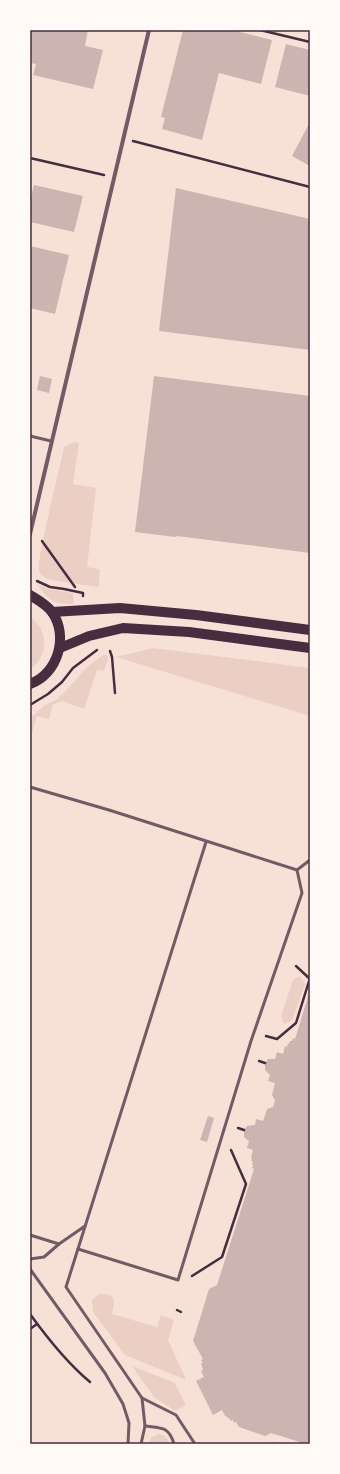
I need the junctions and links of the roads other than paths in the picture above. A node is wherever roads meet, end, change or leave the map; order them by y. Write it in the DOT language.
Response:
graph roads {
  1 [pos="149,30"];
  2 [pos="30,436"];
  3 [pos="51,441"];
  4 [pos="30,534"];
  5 [pos="30,595"];
  6 [pos="52,612"];
  7 [pos="310,630"];
  8 [pos="60,648"];
  9 [pos="310,648"];
  10 [pos="30,684"];
  11 [pos="30,787"];
  12 [pos="206,842"];
  13 [pos="310,860"];
  14 [pos="297,870"];
  15 [pos="86,1226"];
  16 [pos="30,1235"];
  17 [pos="59,1244"];
  18 [pos="78,1249"];
  19 [pos="30,1259"];
  20 [pos="30,1269"];
  21 [pos="142,1398"];
  22 [pos="145,1426"];
  23 [pos="128,1444"];
  24 [pos="141,1444"];
  25 [pos="174,1444"];
  26 [pos="195,1444"];
  1 -- 3 [label="street"];
  2 -- 3 [label="lane"];
  3 -- 4 [label="street"];
  5 -- 6 [label="main road"];
  6 -- 7 [label="main road"];
  6 -- 8 [label="main road"];
  8 -- 9 [label="main road"];
  8 -- 10 [label="main road"];
  11 -- 12 [label="lane"];
  12 -- 14 [label="lane"];
  12 -- 15 [label="lane"];
  13 -- 14 [label="lane"];
  14 -- 18 [label="lane"];
  15 -- 17 [label="lane"];
  15 -- 18 [label="lane"];
  16 -- 17 [label="lane"];
  17 -- 19 [label="lane"];
  18 -- 21 [label="lane"];
  20 -- 23 [label="lane"];
  21 -- 22 [label="lane"];
  21 -- 26 [label="lane"];
  22 -- 24 [label="lane"];
  22 -- 25 [label="lane"];
}
